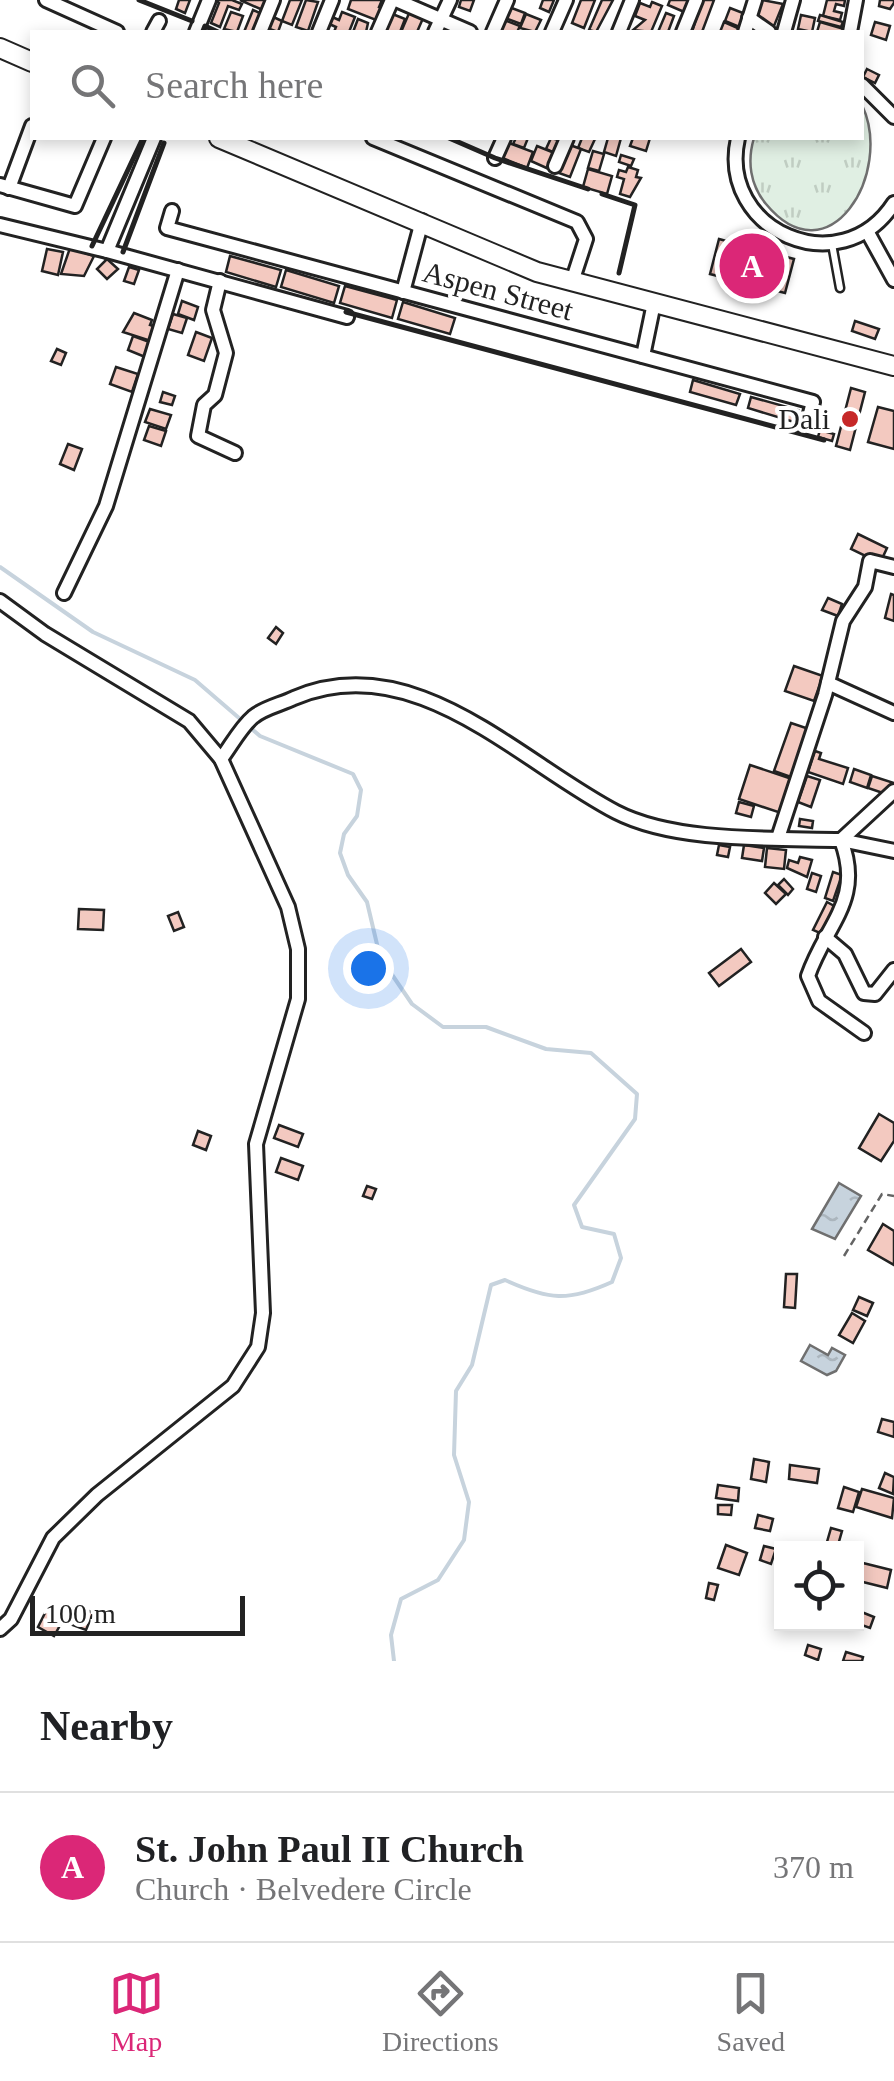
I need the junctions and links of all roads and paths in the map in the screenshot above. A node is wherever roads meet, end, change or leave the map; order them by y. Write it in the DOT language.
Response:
graph roads {
  1 [pos="46,0"];
  2 [pos="209,0"];
  3 [pos="273,0"];
  4 [pos="332,0"];
  5 [pos="394,0"];
  6 [pos="450,0"];
  7 [pos="507,0"];
  8 [pos="566,0"];
  9 [pos="632,0"];
  10 [pos="696,0"];
  11 [pos="755,0"];
  12 [pos="793,0"];
  13 [pos="856,0"];
  14 [pos="749,18"];
  15 [pos="438,26"];
  16 [pos="113,30"];
  17 [pos="197,30"];
  18 [pos="261,30"];
  19 [pos="321,30"];
  20 [pos="379,30"];
  21 [pos="494,30"];
  22 [pos="553,30"];
  23 [pos="620,30"];
  24 [pos="683,30"];
  25 [pos="746,30"];
  26 [pos="766,30"];
  27 [pos="785,30"];
  28 [pos="850,30"];
  29 [pos="0,48"];
  30 [pos="30,61"];
  31 [pos="864,87"];
  32 [pos="894,116"];
  33 [pos="30,130"];
  34 [pos="103,140"];
  35 [pos="153,140"];
  36 [pos="224,140"];
  37 [pos="378,140"];
  38 [pos="503,140"];
  39 [pos="566,140"];
  40 [pos="738,140"];
  41 [pos="495,158"];
  42 [pos="555,166"];
  43 [pos="5,186"];
  44 [pos="894,203"];
  45 [pos="172,211"];
  46 [pos="422,221"];
  47 [pos="0,225"];
  48 [pos="868,231"];
  49 [pos="832,244"];
  50 [pos="107,251"];
  51 [pos="178,270"];
  52 [pos="894,280"];
  53 [pos="220,281"];
  54 [pos="572,282"];
  55 [pos="840,288"];
  56 [pos="403,292"];
  57 [pos="654,303"];
  58 [pos="347,317"];
  59 [pos="643,356"];
  60 [pos="894,366"];
  61 [pos="808,421"];
  62 [pos="234,454"];
  63 [pos="894,567"];
  64 [pos="64,593"];
  65 [pos="0,601"];
  66 [pos="828,682"];
  67 [pos="894,712"];
  68 [pos="225,754"];
  69 [pos="894,791"];
  70 [pos="778,838"];
  71 [pos="841,840"];
  72 [pos="894,851"];
  73 [pos="825,937"];
  74 [pos="894,970"];
  75 [pos="864,1033"];
  76 [pos="894,1196"];
  77 [pos="844,1256"];
  78 [pos="0,1629"];
  1 -- 16 [label="street"];
  2 -- 17 [label="street"];
  3 -- 18 [label="street"];
  4 -- 19 [label="street"];
  5 -- 15 [label="street"];
  5 -- 20 [label="street"];
  6 -- 15 [label="street"];
  7 -- 21 [label="street"];
  8 -- 22 [label="street"];
  9 -- 23 [label="street"];
  10 -- 24 [label="street"];
  11 -- 14 [label="street"];
  12 -- 27 [label="street"];
  13 -- 28 [label="street"];
  14 -- 25 [label="street"];
  14 -- 26 [label="street"];
  29 -- 30 [label="street"];
  31 -- 32 [label="street"];
  33 -- 43 [label="street"];
  34 -- 43 [label="street"];
  35 -- 50 [label="street"];
  36 -- 46 [label="street"];
  37 -- 54 [label="street"];
  38 -- 41 [label="street"];
  39 -- 42 [label="street"];
  40 -- 49 [label="street"];
  44 -- 48 [label="street"];
  45 -- 56 [label="street, Aspen Street"];
  46 -- 54 [label="street"];
  46 -- 56 [label="street"];
  47 -- 50 [label="street"];
  48 -- 49 [label="street"];
  48 -- 52 [label="street"];
  49 -- 55 [label="lane"];
  50 -- 51 [label="street"];
  51 -- 53 [label="street"];
  51 -- 64 [label="street"];
  53 -- 58 [label="street"];
  53 -- 62 [label="street"];
  54 -- 57 [label="street"];
  56 -- 59 [label="street, Aspen Street"];
  57 -- 59 [label="street"];
  57 -- 60 [label="street"];
  59 -- 61 [label="street, Aspen Street"];
  63 -- 66 [label="street"];
  65 -- 68 [label="street"];
  66 -- 67 [label="street"];
  66 -- 70 [label="street"];
  68 -- 70 [label="street"];
  68 -- 78 [label="street"];
  69 -- 71 [label="street"];
  70 -- 71 [label="street"];
  71 -- 72 [label="street"];
  71 -- 73 [label="street"];
  73 -- 74 [label="street"];
  73 -- 75 [label="street"];
  76 -- 77 [label="path"];
}
